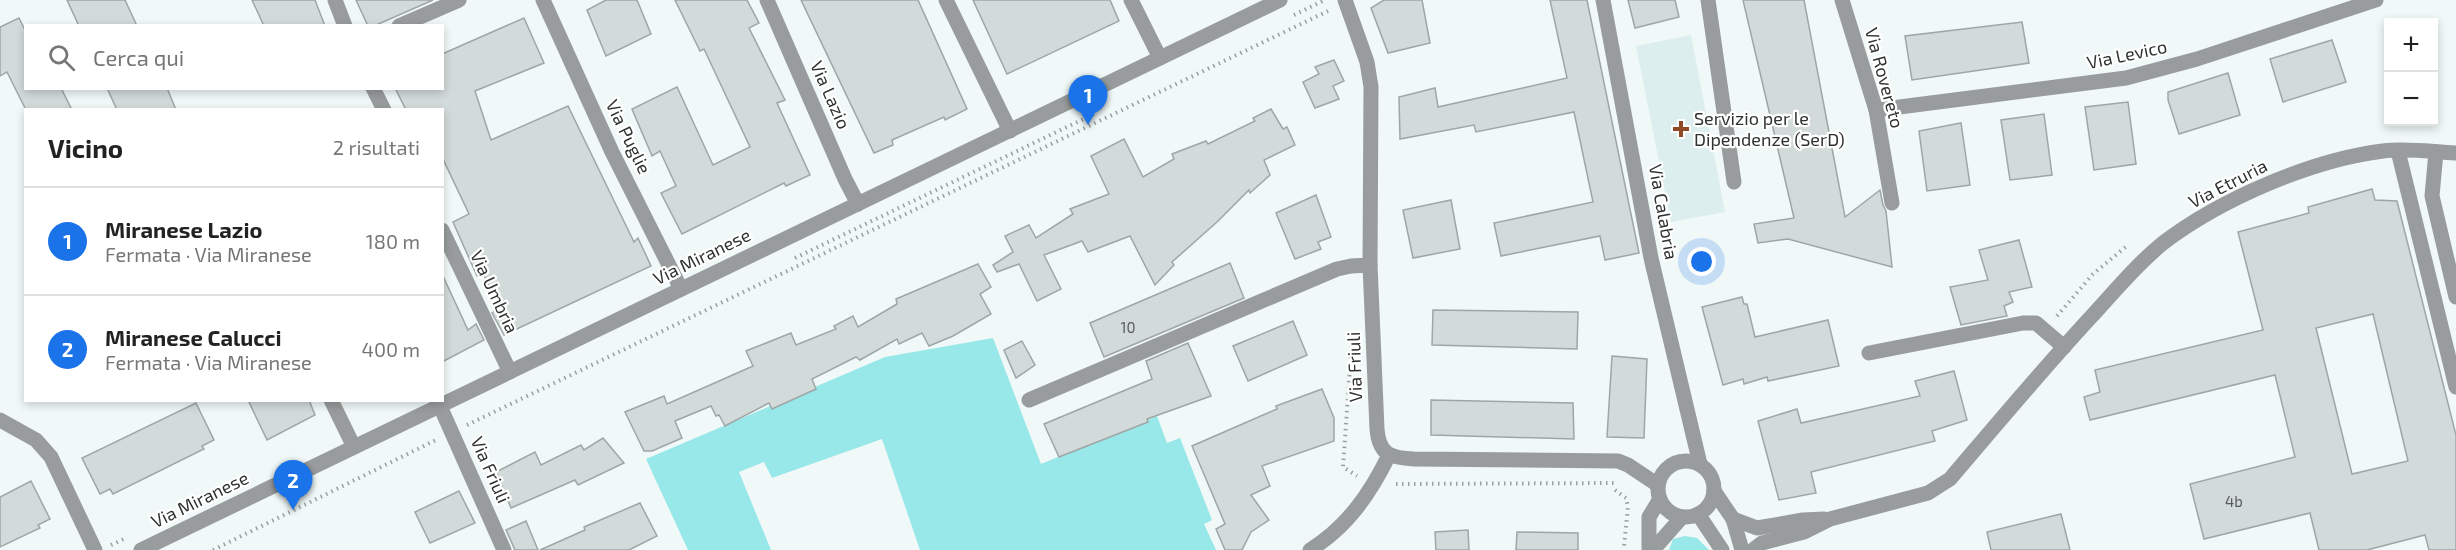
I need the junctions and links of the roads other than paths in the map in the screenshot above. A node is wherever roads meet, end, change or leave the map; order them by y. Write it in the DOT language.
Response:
graph roads {
  1 [pos="335,0"];
  2 [pos="459,0"];
  3 [pos="543,0"];
  4 [pos="767,0"];
  5 [pos="946,0"];
  6 [pos="1131,0"];
  7 [pos="1280,0"];
  8 [pos="1345,0"];
  9 [pos="1603,0"];
  10 [pos="1708,0"];
  11 [pos="1842,0"];
  12 [pos="2376,0"];
  13 [pos="344,24"];
  14 [pos="404,24"];
  15 [pos="1160,58"];
  16 [pos="374,90"];
  17 [pos="383,108"];
  18 [pos="1876,110"];
  19 [pos="1010,130"];
  20 [pos="2398,151"];
  21 [pos="2436,152"];
  22 [pos="2456,153"];
  23 [pos="1734,182"];
  24 [pos="1892,203"];
  25 [pos="858,204"];
  26 [pos="444,234"];
  27 [pos="1370,266"];
  28 [pos="681,289"];
  29 [pos="2456,297"];
  30 [pos="2064,347"];
  31 [pos="1869,353"];
  32 [pos="510,372"];
  33 [pos="2456,387"];
  34 [pos="1029,400"];
  35 [pos="332,402"];
  36 [pos="440,406"];
  37 [pos="0,420"];
  38 [pos="354,447"];
  39 [pos="1389,455"];
  40 [pos="1700,464"];
  41 [pos="1714,490"];
  42 [pos="1659,492"];
  43 [pos="1698,514"];
  44 [pos="1682,517"];
  45 [pos="1733,519"];
  46 [pos="1830,519"];
  47 [pos="94,550"];
  48 [pos="141,550"];
  49 [pos="504,550"];
  50 [pos="1310,550"];
  51 [pos="1651,550"];
  52 [pos="1722,550"];
  53 [pos="1742,550"];
  54 [pos="1753,550"];
  1 -- 13 [label="street"];
  2 -- 14 [label="street"];
  3 -- 28 [label="street, Via Puglie"];
  4 -- 25 [label="street, Via Lazio"];
  5 -- 19 [label="street"];
  6 -- 15 [label="street"];
  7 -- 15 [label="street, Via Miranese"];
  8 -- 27 [label="street, Via Friuli"];
  9 -- 40 [label="street, Via Calabria"];
  10 -- 23 [label="street"];
  11 -- 18 [label="street, Via Rovereto"];
  12 -- 18 [label="street, Via Levico"];
  15 -- 19 [label="street, Via Miranese"];
  16 -- 17 [label="street"];
  18 -- 24 [label="street, Via Rovereto"];
  19 -- 25 [label="street, Via Miranese"];
  20 -- 21 [label="street, Via Etruria"];
  20 -- 30 [label="street, Via Etruria"];
  20 -- 33 [label="street"];
  21 -- 22 [label="street, Via Etruria"];
  21 -- 29 [label="street"];
  25 -- 28 [label="street, Via Miranese"];
  26 -- 32 [label="street, Via Umbria"];
  27 -- 34 [label="street"];
  27 -- 39 [label="street, Via Friuli"];
  28 -- 32 [label="street, Via Miranese"];
  30 -- 31 [label="street"];
  30 -- 46 [label="street, Via Etruria"];
  32 -- 36 [label="street, Via Miranese"];
  35 -- 38 [label="street"];
  36 -- 38 [label="street, Via Miranese"];
  36 -- 49 [label="street, Via Friuli"];
  37 -- 47 [label="street"];
  38 -- 48 [label="street, Via Miranese"];
  39 -- 42 [label="street"];
  39 -- 50 [label="street"];
  40 -- 41 [label="street, Via Calabria"];
  40 -- 42 [label="street"];
  41 -- 43 [label="street"];
  41 -- 45 [label="street, Via Calabria"];
  42 -- 44 [label="street"];
  42 -- 51 [label="street"];
  43 -- 44 [label="street"];
  43 -- 52 [label="street"];
  44 -- 51 [label="street"];
  45 -- 46 [label="street, Via Etruria"];
  45 -- 53 [label="street, Via Calabria"];
  46 -- 54 [label="street, Via Etruria"];
}
